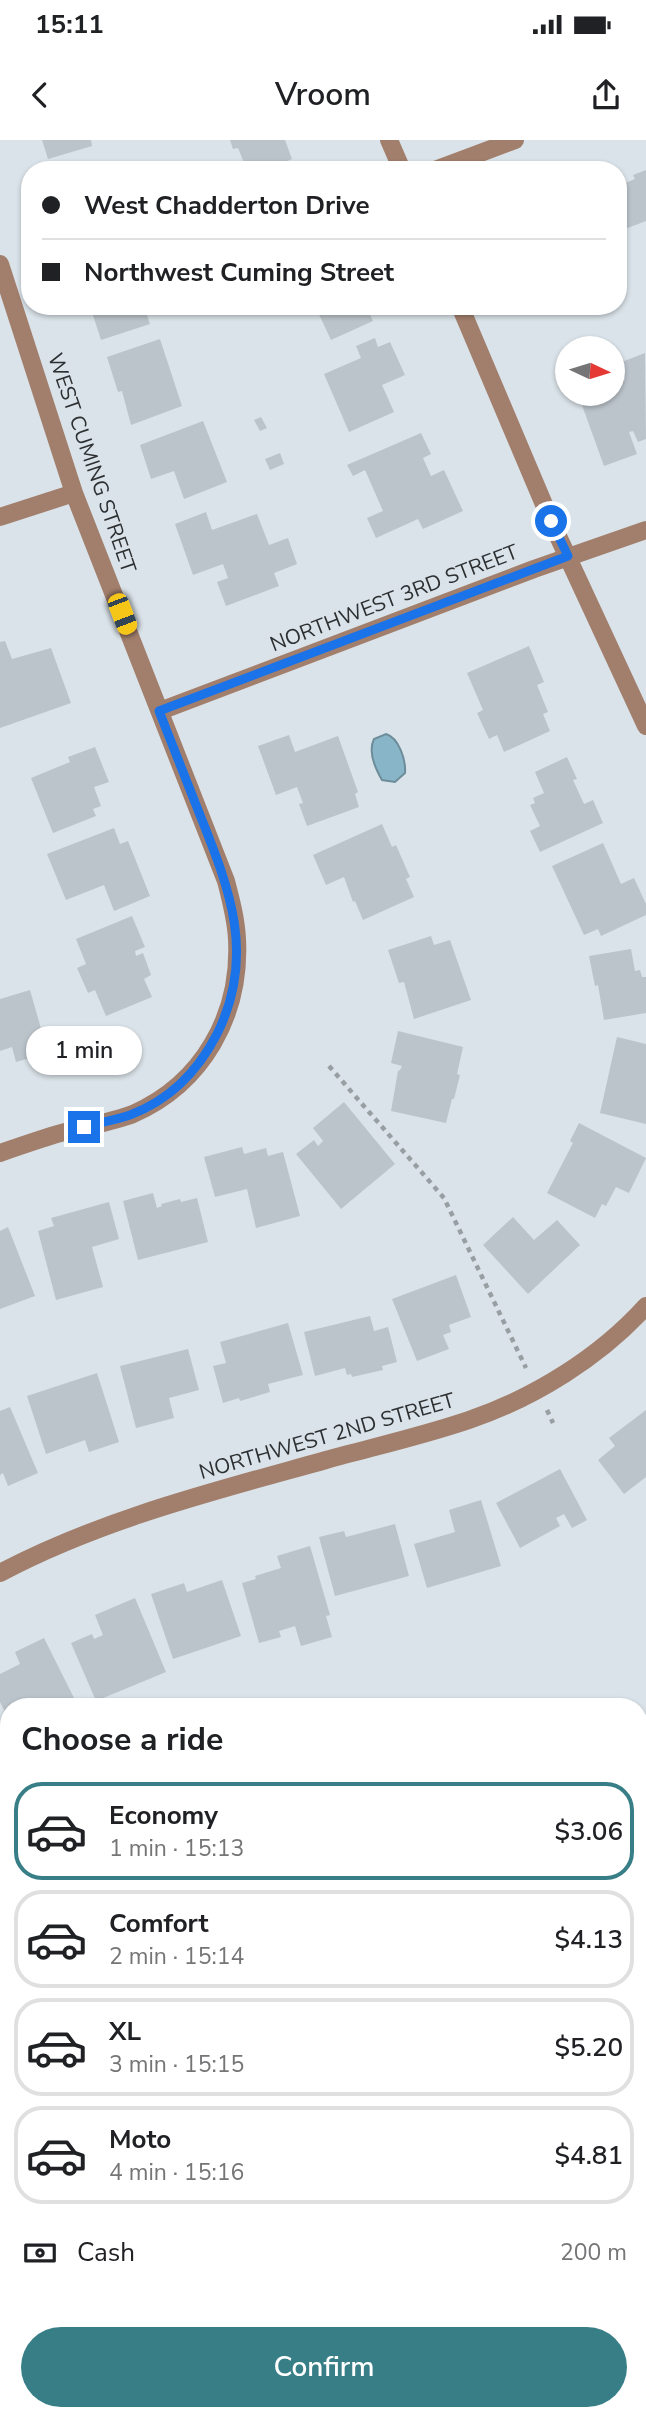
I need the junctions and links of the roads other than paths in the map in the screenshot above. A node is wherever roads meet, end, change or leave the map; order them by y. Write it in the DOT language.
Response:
graph roads {
  1 [pos="389,140"];
  2 [pos="514,140"];
  3 [pos="398,161"];
  4 [pos="459,161"];
  5 [pos="0,264"];
  6 [pos="464,315"];
  7 [pos="74,493"];
  8 [pos="0,517"];
  9 [pos="646,530"];
  10 [pos="568,556"];
  11 [pos="159,711"];
  12 [pos="646,726"];
  13 [pos="0,1153"];
  14 [pos="646,1306"];
  15 [pos="0,1573"];
  1 -- 3 [label="street"];
  2 -- 4 [label="street"];
  5 -- 7 [label="street, WEST CUMING STREET"];
  6 -- 10 [label="street"];
  7 -- 8 [label="street"];
  7 -- 11 [label="street, WEST CUMING STREET"];
  9 -- 10 [label="street, NORTHWEST 3RD STREET"];
  10 -- 11 [label="street, NORTHWEST 3RD STREET"];
  10 -- 12 [label="street"];
  11 -- 13 [label="street, WEST CUMING STREET"];
  14 -- 15 [label="street, NORTHWEST 2ND STREET"];
}
